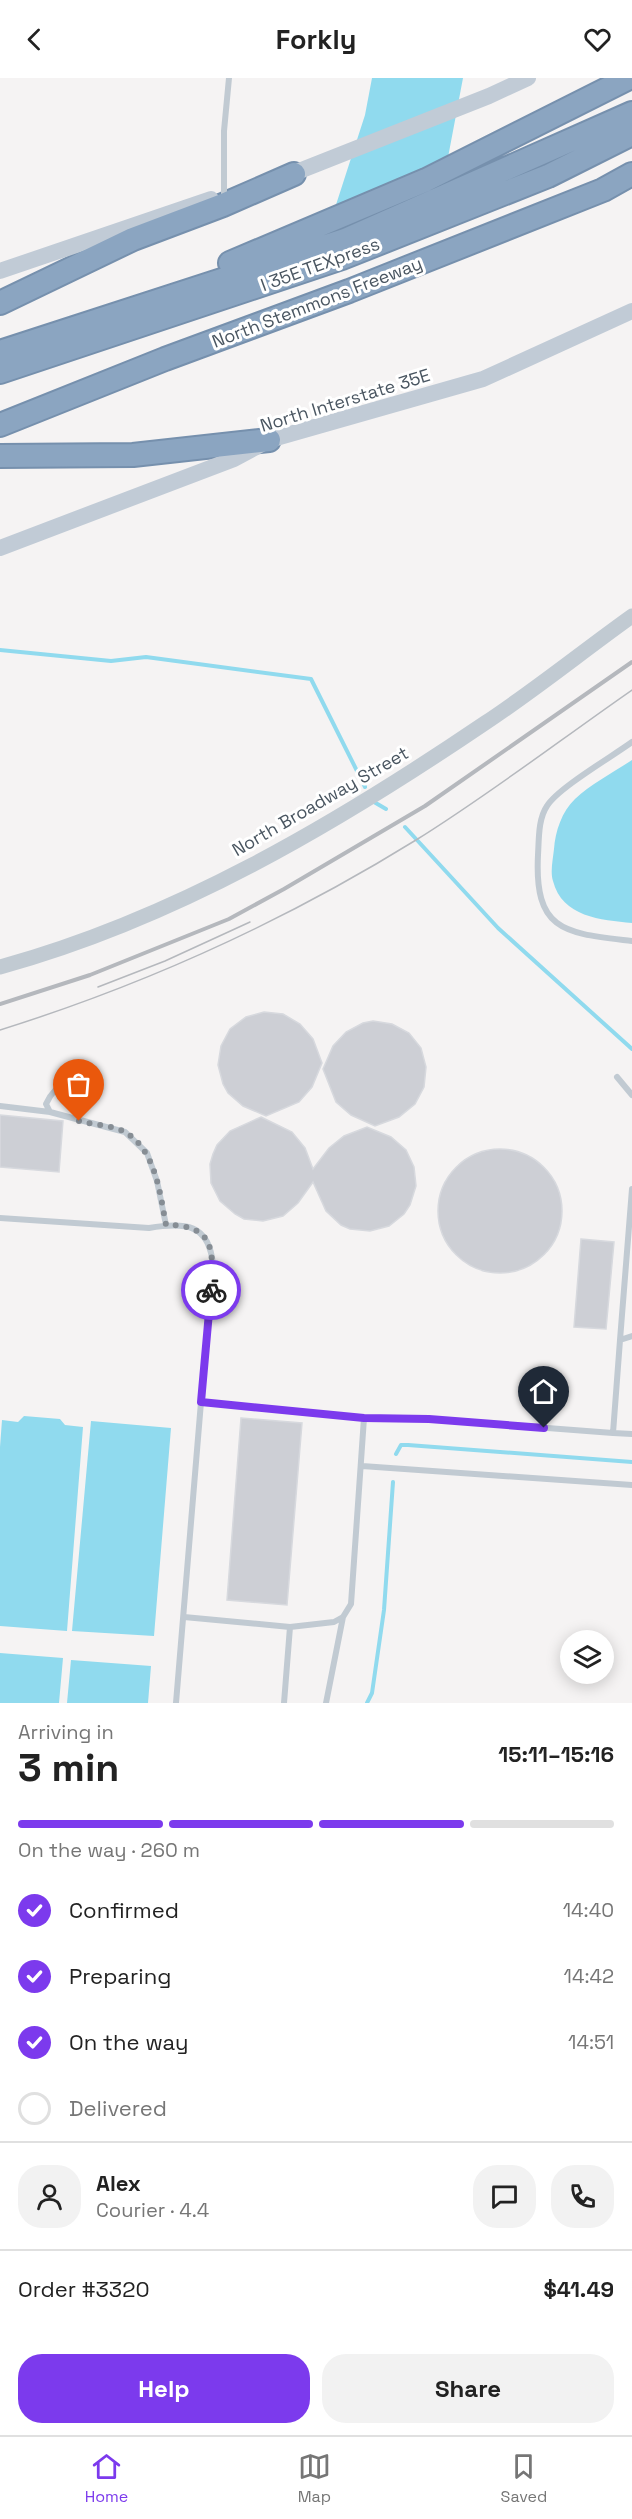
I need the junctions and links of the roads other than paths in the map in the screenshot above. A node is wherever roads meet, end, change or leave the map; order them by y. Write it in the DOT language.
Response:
graph roads {
  1 [pos="229,78"];
  2 [pos="528,78"];
  3 [pos="629,78"];
  4 [pos="632,113"];
  5 [pos="632,134"];
  6 [pos="294,174"];
  7 [pos="632,174"];
  8 [pos="224,194"];
  9 [pos="0,271"];
  10 [pos="0,303"];
  11 [pos="129,309"];
  12 [pos="632,311"];
  13 [pos="0,352"];
  14 [pos="0,372"];
  15 [pos="0,425"];
  16 [pos="269,440"];
  17 [pos="0,456"];
  18 [pos="0,548"];
  19 [pos="632,616"];
  20 [pos="632,742"];
  21 [pos="632,941"];
  22 [pos="0,967"];
  23 [pos="616,1077"];
  24 [pos="97,1081"];
  25 [pos="632,1095"];
  26 [pos="0,1106"];
  27 [pos="50,1112"];
  28 [pos="632,1189"];
  29 [pos="631,1206"];
  30 [pos="0,1218"];
  31 [pos="166,1225"];
  32 [pos="632,1336"];
  33 [pos="620,1340"];
  34 [pos="201,1402"];
  35 [pos="364,1418"];
  36 [pos="613,1433"];
  37 [pos="632,1434"];
  38 [pos="362,1466"];
  39 [pos="632,1485"];
  40 [pos="184,1617"];
  41 [pos="343,1617"];
  42 [pos="290,1627"];
  43 [pos="177,1703"];
  44 [pos="284,1703"];
  45 [pos="326,1703"];
  1 -- 8 [label="lane"];
  2 -- 6 [label="main road"];
  3 -- 11 [label="highway"];
  4 -- 11 [label="highway"];
  5 -- 14 [label="highway, I 35E TEXpress"];
  6 -- 8 [label="main road"];
  6 -- 10 [label="highway"];
  7 -- 15 [label="highway, North Stemmons Freeway"];
  8 -- 9 [label="main road"];
  11 -- 13 [label="highway"];
  12 -- 16 [label="main road, North Interstate 35E"];
  16 -- 17 [label="highway"];
  16 -- 18 [label="main road, North Interstate 35E"];
  19 -- 22 [label="street, North Broadway Street"];
  20 -- 21 [label="lane"];
  23 -- 25 [label="lane"];
  24 -- 27 [label="lane"];
  26 -- 27 [label="lane"];
  27 -- 31 [label="lane"];
  28 -- 29 [label="lane"];
  29 -- 33 [label="lane"];
  30 -- 31 [label="lane"];
  31 -- 34 [label="lane"];
  32 -- 33 [label="lane"];
  33 -- 36 [label="lane"];
  34 -- 35 [label="lane"];
  34 -- 40 [label="lane"];
  35 -- 36 [label="lane"];
  35 -- 38 [label="lane"];
  36 -- 37 [label="lane"];
  38 -- 39 [label="lane"];
  38 -- 41 [label="lane"];
  40 -- 42 [label="lane"];
  40 -- 43 [label="lane"];
  41 -- 42 [label="lane"];
  41 -- 45 [label="lane"];
  42 -- 44 [label="lane"];
}
